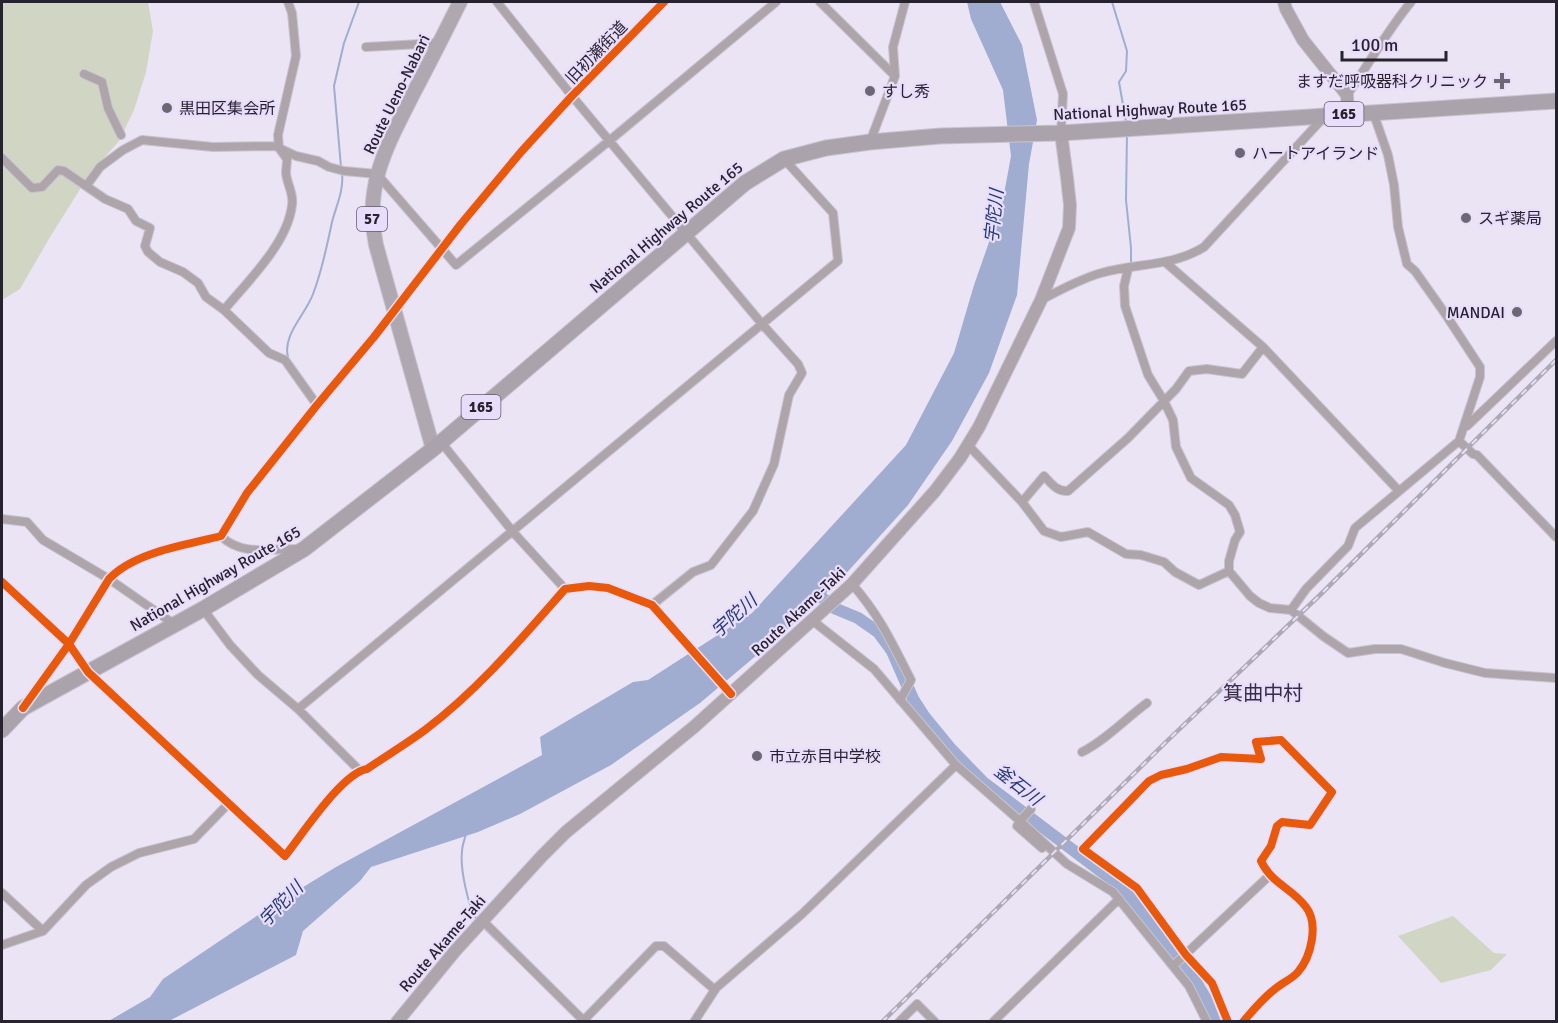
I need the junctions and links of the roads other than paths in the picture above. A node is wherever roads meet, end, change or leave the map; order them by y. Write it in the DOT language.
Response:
graph roads {
  1 [pos="288,2"];
  2 [pos="460,2"];
  3 [pos="497,2"];
  4 [pos="664,2"];
  5 [pos="776,2"];
  6 [pos="820,2"];
  7 [pos="905,2"];
  8 [pos="1034,2"];
  9 [pos="1284,2"];
  10 [pos="1411,2"];
  11 [pos="439,43"];
  12 [pos="366,47"];
  13 [pos="84,74"];
  14 [pos="895,76"];
  15 [pos="1347,95"];
  16 [pos="572,96"];
  17 [pos="1557,101"];
  18 [pos="1373,112"];
  19 [pos="1348,114"];
  20 [pos="1324,116"];
  21 [pos="1056,133"];
  22 [pos="121,135"];
  23 [pos="609,141"];
  24 [pos="870,142"];
  25 [pos="279,148"];
  26 [pos="2,158"];
  27 [pos="784,159"];
  28 [pos="377,174"];
  29 [pos="87,185"];
  30 [pos="685,232"];
  31 [pos="441,249"];
  32 [pos="1165,262"];
  33 [pos="1128,269"];
  34 [pos="1041,300"];
  35 [pos="224,310"];
  36 [pos="393,310"];
  37 [pos="762,324"];
  38 [pos="1557,341"];
  39 [pos="1263,347"];
  40 [pos="1164,401"];
  41 [pos="316,405"];
  42 [pos="1464,429"];
  43 [pos="1459,441"];
  44 [pos="968,445"];
  45 [pos="437,446"];
  46 [pos="1399,491"];
  47 [pos="1022,502"];
  48 [pos="2,519"];
  49 [pos="513,532"];
  50 [pos="221,536"];
  51 [pos="1557,537"];
  52 [pos="304,549"];
  53 [pos="1229,571"];
  54 [pos="109,579"];
  55 [pos="2,582"];
  56 [pos="852,584"];
  57 [pos="565,589"];
  58 [pos="652,605"];
  59 [pos="203,609"];
  60 [pos="1291,610"];
  61 [pos="813,621"];
  62 [pos="174,624"];
  63 [pos="69,645"];
  64 [pos="88,672"];
  65 [pos="1557,678"];
  66 [pos="729,692"];
  67 [pos="902,697"];
  68 [pos="1147,703"];
  69 [pos="23,708"];
  70 [pos="298,709"];
  71 [pos="2,730"];
  72 [pos="1082,752"];
  73 [pos="956,765"];
  74 [pos="359,770"];
  75 [pos="228,804"];
  76 [pos="1030,810"];
  77 [pos="1021,820"];
  78 [pos="1042,848"];
  79 [pos="1269,876"];
  80 [pos="2,893"];
  81 [pos="1119,899"];
  82 [pos="481,924"];
  83 [pos="43,931"];
  84 [pos="2,945"];
  85 [pos="1186,955"];
  86 [pos="1175,964"];
  87 [pos="715,990"];
  88 [pos="584,1021"];
  89 [pos="397,1022"];
  90 [pos="694,1022"];
  91 [pos="899,1022"];
  92 [pos="935,1022"];
  93 [pos="993,1022"];
  94 [pos="1206,1022"];
  95 [pos="1228,1022"];
  96 [pos="1243,1022"];
  1 -- 25 [label="street"];
  2 -- 11 [label="main road, Route Ueno-Nabari / 57"];
  3 -- 16 [label="street"];
  4 -- 16 [label="street, 旧初瀬街道"];
  5 -- 23 [label="street"];
  6 -- 14 [label="street"];
  7 -- 14 [label="street"];
  8 -- 21 [label="street"];
  9 -- 15 [label="main road"];
  10 -- 15 [label="street"];
  11 -- 12 [label="street"];
  11 -- 28 [label="main road, Route Ueno-Nabari / 57"];
  13 -- 22 [label="street"];
  14 -- 24 [label="street"];
  15 -- 19 [label="main road"];
  16 -- 23 [label="street"];
  16 -- 31 [label="street, 旧初瀬街道"];
  17 -- 18 [label="highway, National Highway Route 165 / 165"];
  18 -- 19 [label="highway, National Highway Route 165 / 165"];
  18 -- 42 [label="street"];
  19 -- 20 [label="highway, National Highway Route 165 / 165"];
  20 -- 21 [label="highway, National Highway Route 165 / 165"];
  20 -- 32 [label="street"];
  21 -- 24 [label="highway, National Highway Route 165 / 165"];
  21 -- 34 [label="main road, Route Akame-Taki"];
  23 -- 30 [label="street"];
  23 -- 31 [label="street"];
  24 -- 27 [label="highway, National Highway Route 165 / 165"];
  25 -- 28 [label="street"];
  25 -- 29 [label="street"];
  25 -- 35 [label="street"];
  26 -- 29 [label="street"];
  27 -- 30 [label="highway, National Highway Route 165 / 165"];
  27 -- 37 [label="street"];
  28 -- 31 [label="street"];
  28 -- 36 [label="main road, Route Ueno-Nabari / 57"];
  29 -- 35 [label="street"];
  30 -- 37 [label="street"];
  30 -- 45 [label="highway, National Highway Route 165 / 165"];
  31 -- 36 [label="street, 旧初瀬街道"];
  32 -- 33 [label="street"];
  32 -- 39 [label="street"];
  33 -- 34 [label="street"];
  33 -- 40 [label="street"];
  34 -- 44 [label="main road, Route Akame-Taki"];
  35 -- 41 [label="street"];
  36 -- 41 [label="street, 旧初瀬街道"];
  36 -- 45 [label="main road, Route Ueno-Nabari / 57"];
  37 -- 49 [label="street"];
  37 -- 58 [label="street"];
  38 -- 42 [label="street"];
  39 -- 40 [label="street"];
  39 -- 46 [label="street"];
  40 -- 47 [label="street"];
  40 -- 53 [label="street"];
  41 -- 50 [label="street, 旧初瀬街道"];
  42 -- 43 [label="street"];
  43 -- 46 [label="street"];
  43 -- 51 [label="street"];
  44 -- 47 [label="street"];
  44 -- 56 [label="main road, Route Akame-Taki"];
  45 -- 49 [label="street"];
  45 -- 52 [label="highway, National Highway Route 165 / 165"];
  46 -- 60 [label="street"];
  47 -- 53 [label="street"];
  48 -- 54 [label="street"];
  49 -- 57 [label="street"];
  49 -- 70 [label="street"];
  50 -- 52 [label="street"];
  50 -- 54 [label="street"];
  52 -- 59 [label="highway, National Highway Route 165 / 165"];
  53 -- 60 [label="street"];
  54 -- 62 [label="street"];
  54 -- 63 [label="street"];
  55 -- 63 [label="street"];
  56 -- 61 [label="main road, Route Akame-Taki"];
  56 -- 67 [label="street"];
  57 -- 58 [label="street"];
  57 -- 74 [label="street"];
  58 -- 66 [label="street"];
  59 -- 62 [label="highway, National Highway Route 165 / 165"];
  59 -- 70 [label="street"];
  60 -- 65 [label="street"];
  61 -- 66 [label="main road, Route Akame-Taki"];
  61 -- 67 [label="street"];
  62 -- 64 [label="highway, National Highway Route 165 / 165"];
  63 -- 64 [label="street"];
  63 -- 69 [label="street"];
  64 -- 69 [label="highway, National Highway Route 165 / 165"];
  64 -- 75 [label="street"];
  66 -- 82 [label="main road, Route Akame-Taki"];
  67 -- 73 [label="street"];
  68 -- 72 [label="street"];
  69 -- 71 [label="highway, National Highway Route 165 / 165"];
  70 -- 74 [label="street"];
  73 -- 77 [label="street"];
  73 -- 87 [label="street"];
  74 -- 75 [label="street"];
  75 -- 83 [label="street"];
  76 -- 77 [label="street"];
  77 -- 78 [label="street"];
  77 -- 81 [label="street"];
  79 -- 85 [label="street"];
  79 -- 85 [label="street"];
  79 -- 96 [label="street"];
  80 -- 83 [label="street"];
  81 -- 86 [label="street"];
  81 -- 93 [label="street"];
  82 -- 88 [label="street"];
  82 -- 89 [label="main road, Route Akame-Taki"];
  83 -- 84 [label="street"];
  85 -- 86 [label="street"];
  85 -- 95 [label="street"];
  86 -- 94 [label="street"];
  87 -- 88 [label="street"];
  87 -- 90 [label="street"];
  91 -- 92 [label="street"];
}
